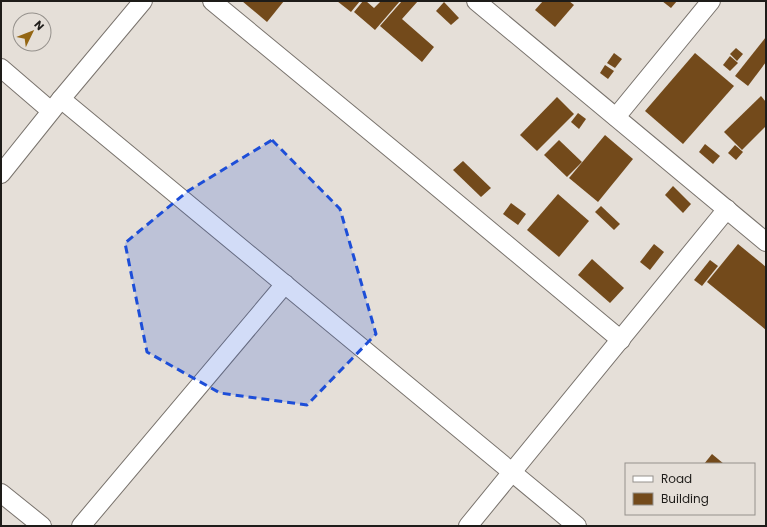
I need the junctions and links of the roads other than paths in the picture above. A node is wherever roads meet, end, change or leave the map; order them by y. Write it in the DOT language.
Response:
graph roads {
  1 [pos="143,1"];
  2 [pos="212,1"];
  3 [pos="476,1"];
  4 [pos="711,1"];
  5 [pos="1,68"];
  6 [pos="56,105"];
  7 [pos="616,117"];
  8 [pos="1,174"];
  9 [pos="728,209"];
  10 [pos="765,239"];
  11 [pos="285,284"];
  12 [pos="621,340"];
  13 [pos="512,472"];
  14 [pos="1,493"];
  15 [pos="42,526"];
  16 [pos="81,526"];
  17 [pos="468,526"];
  18 [pos="577,526"];
  1 -- 6 [label="street"];
  2 -- 12 [label="street"];
  3 -- 7 [label="street"];
  4 -- 7 [label="street"];
  5 -- 6 [label="street"];
  6 -- 8 [label="street"];
  6 -- 11 [label="street"];
  7 -- 9 [label="street"];
  9 -- 10 [label="street"];
  9 -- 12 [label="street"];
  11 -- 13 [label="street"];
  11 -- 16 [label="street"];
  12 -- 13 [label="street"];
  13 -- 17 [label="street"];
  13 -- 18 [label="street"];
  14 -- 15 [label="street"];
}
